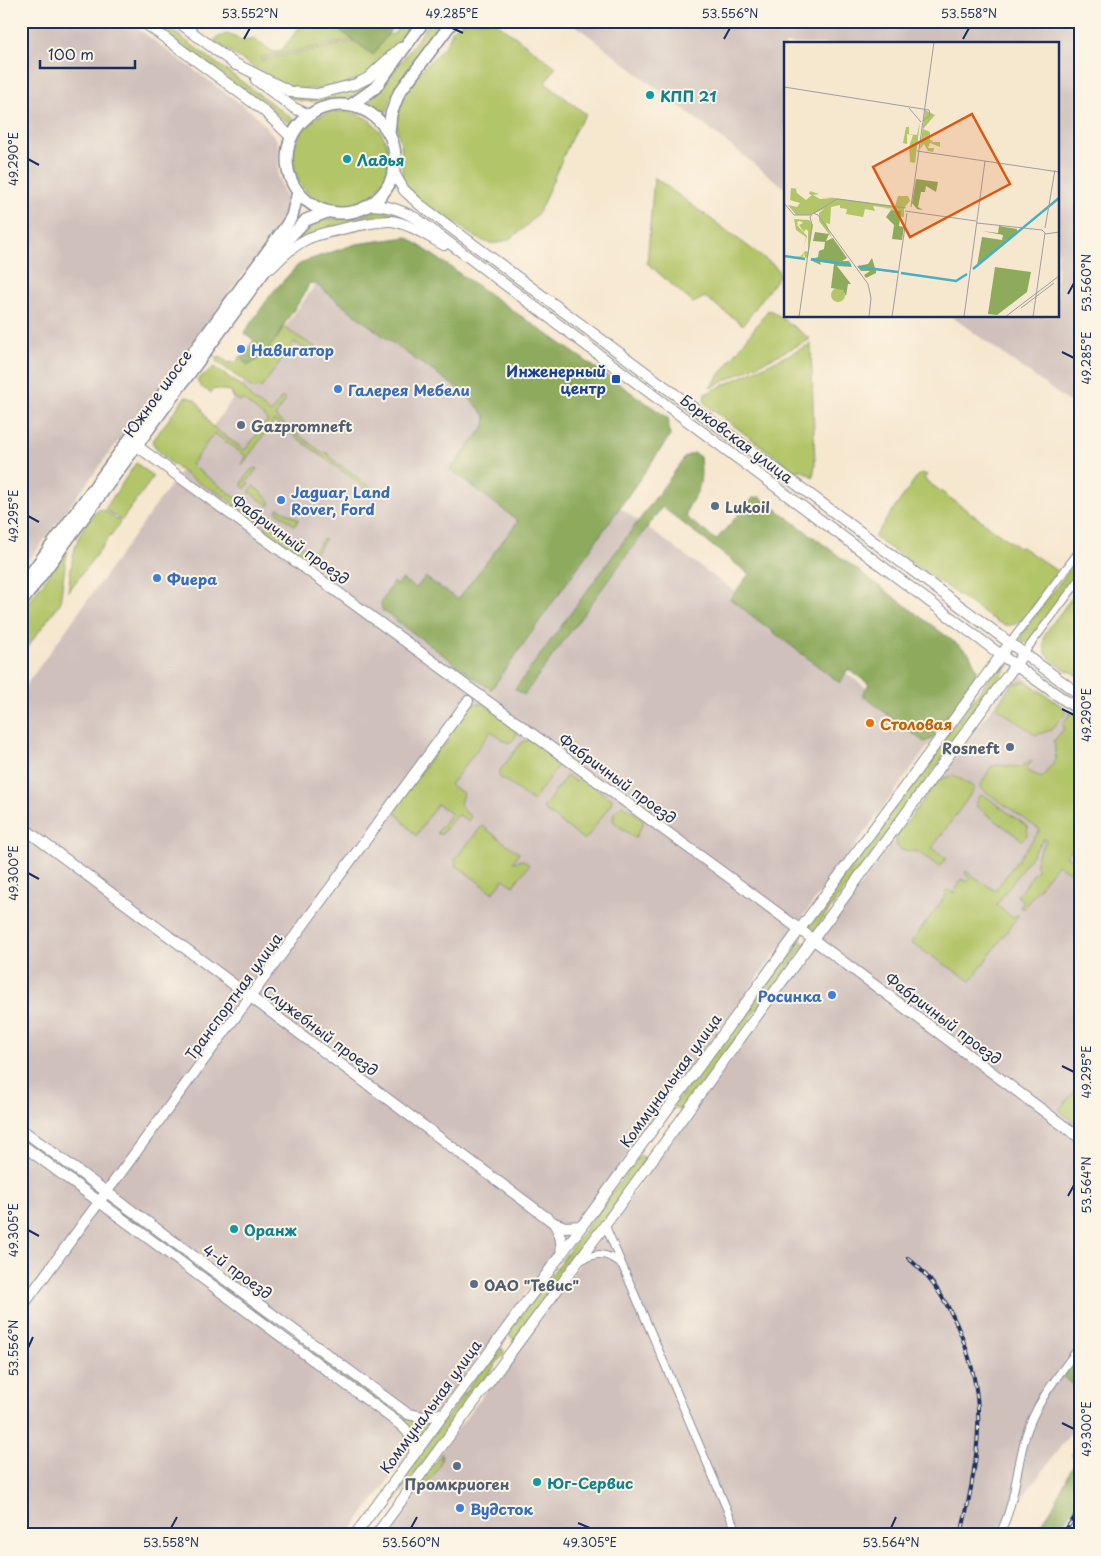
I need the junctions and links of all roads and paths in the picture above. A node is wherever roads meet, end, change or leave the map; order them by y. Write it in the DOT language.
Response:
graph roads {
  1 [pos="142,21"];
  2 [pos="177,21"];
  3 [pos="424,21"];
  4 [pos="453,21"];
  5 [pos="232,62"];
  6 [pos="351,105"];
  7 [pos="309,115"];
  8 [pos="389,133"];
  9 [pos="292,137"];
  10 [pos="394,173"];
  11 [pos="298,192"];
  12 [pos="369,205"];
  13 [pos="327,212"];
  14 [pos="473,260"];
  15 [pos="261,277"];
  16 [pos="692,406"];
  17 [pos="683,417"];
  18 [pos="137,446"];
  19 [pos="1080,550"];
  20 [pos="1080,579"];
  21 [pos="21,587"];
  22 [pos="21,603"];
  23 [pos="1010,643"];
  24 [pos="1024,653"];
  25 [pos="1001,655"];
  26 [pos="1016,666"];
  27 [pos="1080,695"];
  28 [pos="468,701"];
  29 [pos="1080,711"];
  30 [pos="21,826"];
  31 [pos="799,929"];
  32 [pos="813,940"];
  33 [pos="250,997"];
  34 [pos="21,1129"];
  35 [pos="648,1135"];
  36 [pos="1080,1138"];
  37 [pos="21,1144"];
  38 [pos="661,1146"];
  39 [pos="634,1153"];
  40 [pos="649,1164"];
  41 [pos="106,1192"];
  42 [pos="100,1202"];
  43 [pos="554,1223"];
  44 [pos="606,1225"];
  45 [pos="582,1226"];
  46 [pos="561,1255"];
  47 [pos="577,1262"];
  48 [pos="621,1265"];
  49 [pos="248,1297"];
  50 [pos="242,1306"];
  51 [pos="21,1308"];
  52 [pos="499,1338"];
  53 [pos="1080,1346"];
  54 [pos="513,1348"];
  55 [pos="444,1412"];
  56 [pos="414,1455"];
  57 [pos="366,1519"];
  58 [pos="378,1532"];
  59 [pos="355,1535"];
  60 [pos="738,1535"];
  61 [pos="999,1535"];
  1 -- 9 [label="main road"];
  2 -- 5 [label="main road"];
  3 -- 5 [label="main road"];
  3 -- 6 [label="main road"];
  4 -- 8 [label="main road"];
  5 -- 7 [label="main road"];
  6 -- 7 [label="main road"];
  6 -- 8 [label="main road"];
  7 -- 9 [label="main road"];
  8 -- 10 [label="main road"];
  9 -- 11 [label="main road"];
  10 -- 12 [label="main road"];
  10 -- 16 [label="main road, Борковская улица"];
  11 -- 13 [label="main road"];
  11 -- 21 [label="main road, Южное шоссе"];
  12 -- 13 [label="main road"];
  12 -- 14 [label="main road, Борковская улица"];
  13 -- 15 [label="main road, Южное шоссе"];
  14 -- 15 [label="main road"];
  14 -- 17 [label="main road, Борковская улица"];
  15 -- 18 [label="main road, Южное шоссе"];
  16 -- 17 [label="main road"];
  16 -- 23 [label="main road, Борковская улица"];
  17 -- 25 [label="main road, Борковская улица"];
  18 -- 22 [label="main road, Южное шоссе"];
  18 -- 31 [label="main road, Фабричный проезд"];
  19 -- 23 [label="street"];
  20 -- 24 [label="street"];
  23 -- 24 [label="main road, Борковская улица"];
  23 -- 25 [label="main road, Коммунальная улица"];
  24 -- 26 [label="main road"];
  24 -- 27 [label="main road, Борковская улица"];
  25 -- 26 [label="main road, Борковская улица"];
  25 -- 31 [label="main road, Коммунальная улица"];
  26 -- 29 [label="main road, Борковская улица"];
  26 -- 32 [label="main road"];
  28 -- 33 [label="main road, Транспортная улица"];
  30 -- 33 [label="main road, Служебный проезд"];
  31 -- 32 [label="main road, Фабричный проезд"];
  31 -- 35 [label="main road, Коммунальная улица"];
  32 -- 36 [label="main road, Фабричный проезд"];
  32 -- 38 [label="main road"];
  33 -- 41 [label="main road, Транспортная улица"];
  33 -- 43 [label="main road, Служебный проезд"];
  34 -- 41 [label="main road, 4-й проезд"];
  35 -- 38 [label="main road"];
  35 -- 39 [label="main road, Коммунальная улица"];
  37 -- 42 [label="main road, 4-й проезд"];
  38 -- 40 [label="main road"];
  39 -- 40 [label="main road"];
  39 -- 45 [label="main road, Коммунальная улица"];
  40 -- 44 [label="main road"];
  41 -- 42 [label="main road, Транспортная улица"];
  41 -- 49 [label="main road, 4-й проезд"];
  42 -- 50 [label="main road, 4-й проезд"];
  42 -- 51 [label="main road, Транспортная улица"];
  43 -- 45 [label="main road, Служебный проезд"];
  43 -- 46 [label="main road"];
  44 -- 47 [label="main road"];
  44 -- 48 [label="street"];
  45 -- 46 [label="main road, Коммунальная улица"];
  46 -- 52 [label="main road, Коммунальная улица"];
  47 -- 48 [label="street"];
  47 -- 54 [label="main road"];
  48 -- 60 [label="street"];
  49 -- 50 [label="main road"];
  49 -- 55 [label="main road, 4-й проезд"];
  50 -- 56 [label="main road, 4-й проезд"];
  52 -- 54 [label="main road"];
  52 -- 55 [label="main road, Коммунальная улица"];
  53 -- 61 [label="street"];
  54 -- 58 [label="main road"];
  55 -- 56 [label="main road, Коммунальная улица"];
  56 -- 57 [label="main road, Коммунальная улица"];
  57 -- 58 [label="main road"];
  57 -- 59 [label="main road, Коммунальная улица"];
}
